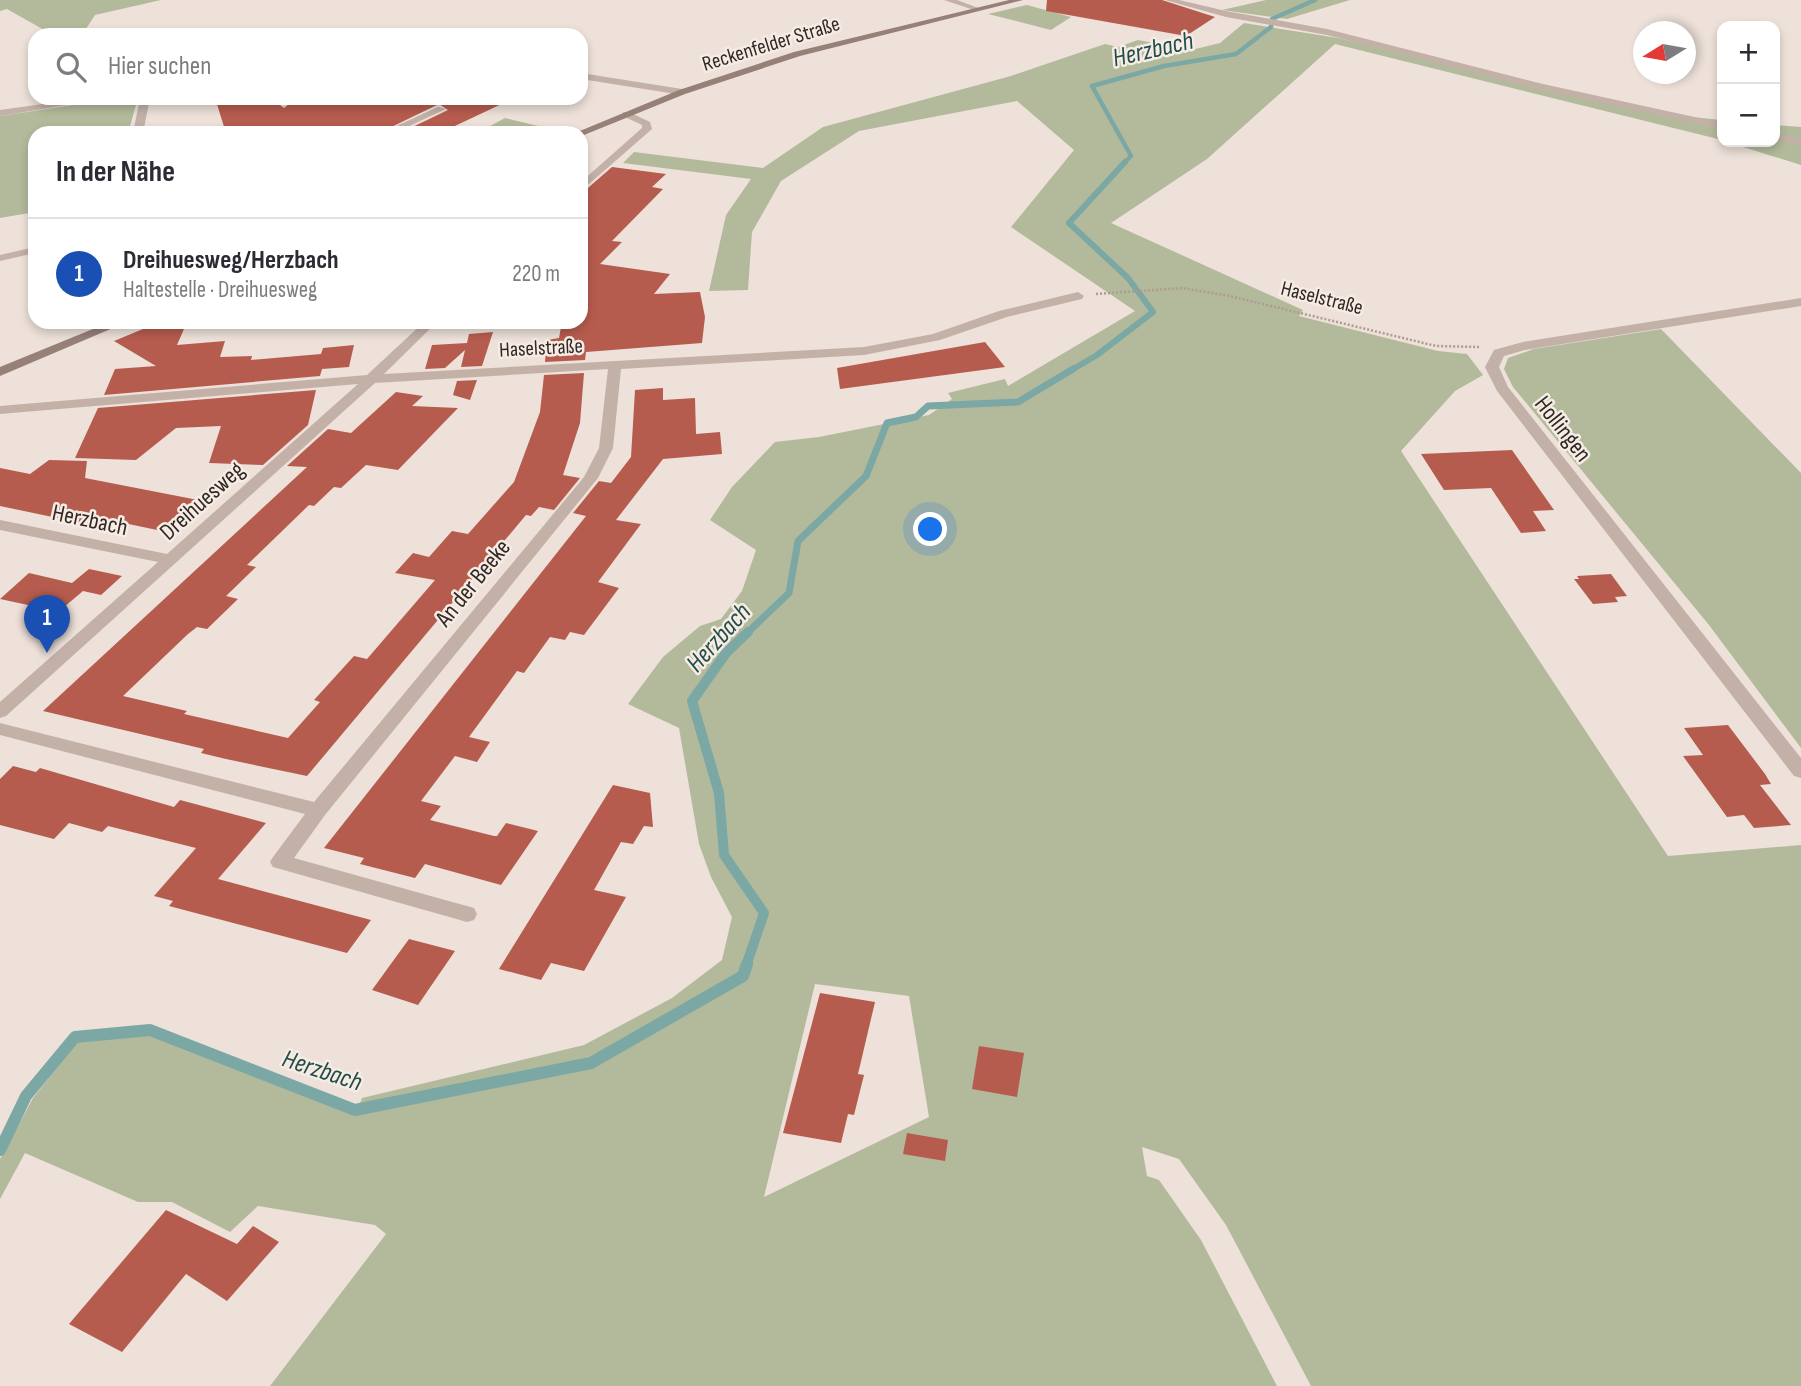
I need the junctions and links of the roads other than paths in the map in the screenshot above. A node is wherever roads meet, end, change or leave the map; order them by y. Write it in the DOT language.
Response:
graph roads {
  1 [pos="948,0"];
  2 [pos="1019,0"];
  3 [pos="1169,0"];
  4 [pos="977,9"];
  5 [pos="588,77"];
  6 [pos="682,92"];
  7 [pos="56,105"];
  8 [pos="144,105"];
  9 [pos="440,108"];
  10 [pos="0,113"];
  11 [pos="626,114"];
  12 [pos="1717,125"];
  13 [pos="139,126"];
  14 [pos="401,126"];
  15 [pos="588,130"];
  16 [pos="1780,138"];
  17 [pos="1801,142"];
  18 [pos="588,182"];
  19 [pos="28,252"];
  20 [pos="0,258"];
  21 [pos="1077,296"];
  22 [pos="1801,302"];
  23 [pos="104,329"];
  24 [pos="424,329"];
  25 [pos="615,365"];
  26 [pos="0,372"];
  27 [pos="371,379"];
  28 [pos="0,411"];
  29 [pos="0,525"];
  30 [pos="171,560"];
  31 [pos="0,712"];
  32 [pos="0,729"];
  33 [pos="1801,771"];
  34 [pos="318,810"];
  35 [pos="467,914"];
  1 -- 4 [label="street"];
  2 -- 4 [label="street, Reckenfelder Straße"];
  3 -- 12 [label="street"];
  4 -- 6 [label="street, Reckenfelder Straße"];
  5 -- 6 [label="street"];
  6 -- 11 [label="street, Reckenfelder Straße"];
  7 -- 10 [label="street"];
  8 -- 13 [label="street"];
  9 -- 14 [label="street"];
  11 -- 15 [label="street, Reckenfelder Straße"];
  11 -- 18 [label="street"];
  16 -- 17 [label="street"];
  19 -- 20 [label="street"];
  21 -- 25 [label="street, Haselstraße"];
  22 -- 33 [label="street, Hollingen"];
  23 -- 26 [label="street"];
  24 -- 27 [label="street, Dreihuesweg"];
  25 -- 27 [label="street, Haselstraße"];
  25 -- 34 [label="street, An der Beeke"];
  27 -- 28 [label="street, Haselstraße"];
  27 -- 30 [label="street, Dreihuesweg"];
  29 -- 30 [label="street, Herzbach"];
  30 -- 31 [label="street, Dreihuesweg"];
  32 -- 34 [label="street"];
  34 -- 35 [label="street, An der Beeke"];
}
